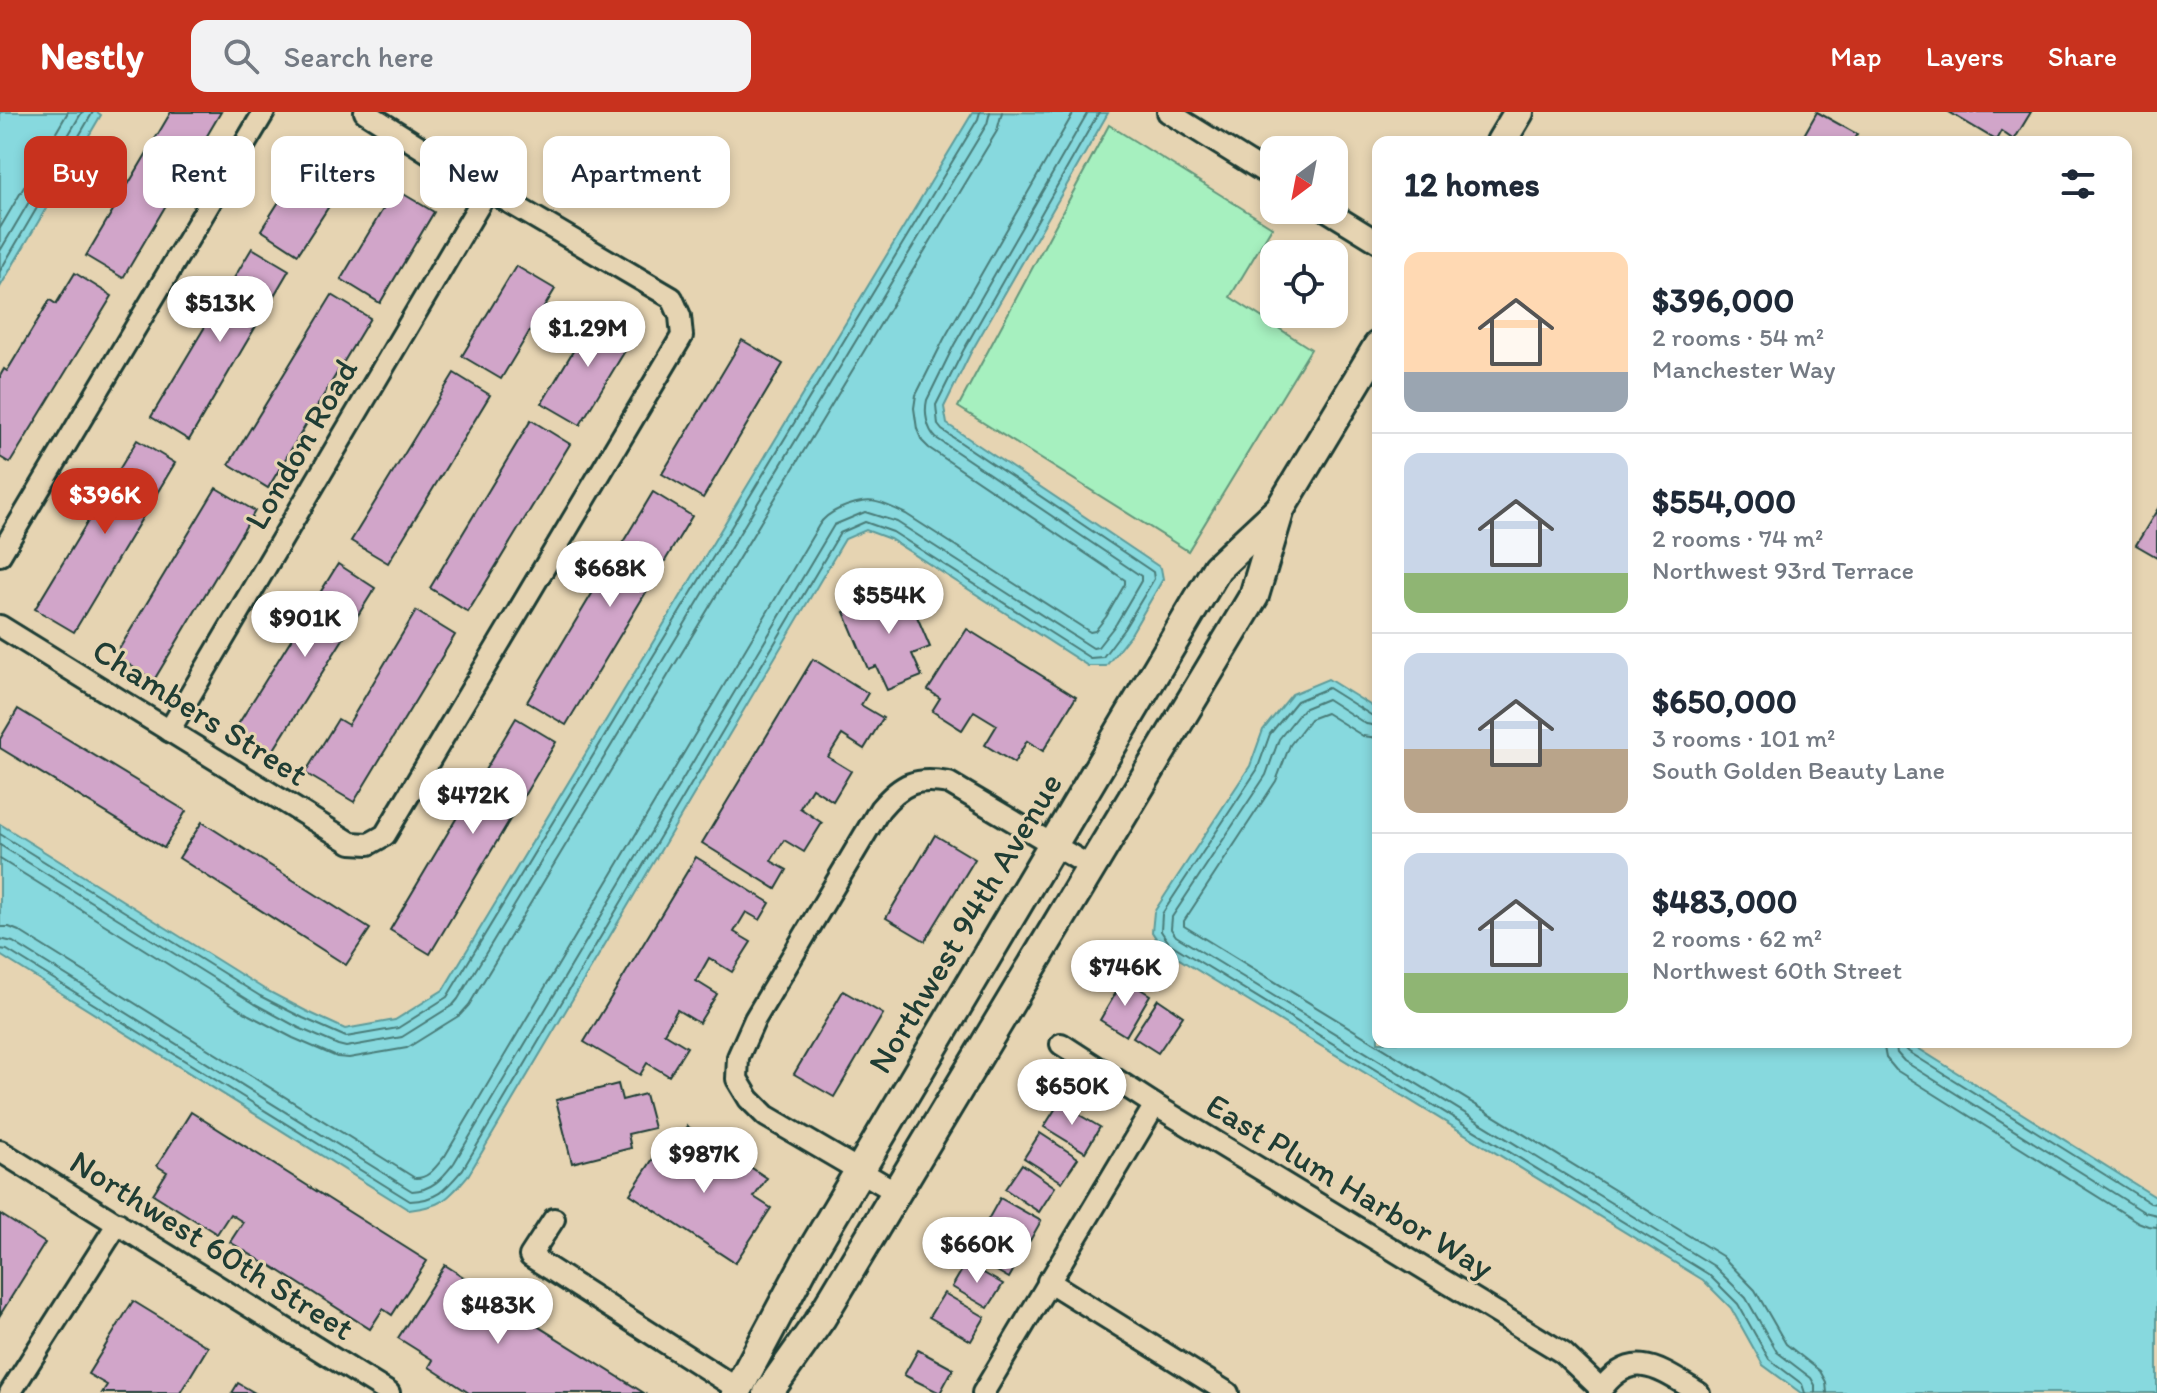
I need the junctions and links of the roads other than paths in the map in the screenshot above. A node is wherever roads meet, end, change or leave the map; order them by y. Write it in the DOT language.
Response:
graph roads {
  1 [pos="264,112"];
  2 [pos="365,112"];
  3 [pos="1168,112"];
  4 [pos="1519,112"];
  5 [pos="1505,136"];
  6 [pos="420,147"];
  7 [pos="1260,169"];
  8 [pos="477,208"];
  9 [pos="519,208"];
  10 [pos="1348,224"];
  11 [pos="1372,238"];
  12 [pos="1372,356"];
  13 [pos="1280,509"];
  14 [pos="0,555"];
  15 [pos="0,626"];
  16 [pos="169,731"];
  17 [pos="1054,846"];
  18 [pos="1091,867"];
  19 [pos="1061,1044"];
  20 [pos="1155,1105"];
  21 [pos="0,1151"];
  22 [pos="859,1171"];
  23 [pos="896,1192"];
  24 [pos="554,1219"];
  25 [pos="118,1223"];
  26 [pos="1048,1281"];
  27 [pos="737,1391"];
  28 [pos="1600,1391"];
  29 [pos="10,1393"];
  30 [pos="389,1393"];
  31 [pos="768,1393"];
  32 [pos="983,1393"];
  33 [pos="1228,1393"];
  34 [pos="1699,1393"];
  1 -- 14 [label="street"];
  2 -- 6 [label="street"];
  3 -- 7 [label="street"];
  4 -- 5 [label="street"];
  8 -- 16 [label="street, London Road"];
  9 -- 16 [label="street, Chambers Street"];
  10 -- 11 [label="street"];
  12 -- 13 [label="street, Northwest 94th Avenue"];
  13 -- 17 [label="street, Northwest 94th Avenue"];
  13 -- 18 [label="street, Northwest 94th Avenue"];
  15 -- 16 [label="street, Chambers Street"];
  17 -- 18 [label="street"];
  17 -- 22 [label="street, Northwest 94th Avenue"];
  17 -- 22 [label="street"];
  18 -- 23 [label="street, Northwest 94th Avenue"];
  19 -- 20 [label="street, East Plum Harbor Way"];
  20 -- 26 [label="street"];
  20 -- 28 [label="street, East Plum Harbor Way"];
  21 -- 25 [label="street, Northwest 60th Street"];
  22 -- 23 [label="street"];
  22 -- 27 [label="street, Northwest 94th Avenue"];
  23 -- 31 [label="street, Northwest 94th Avenue"];
  24 -- 27 [label="street"];
  25 -- 29 [label="street"];
  25 -- 30 [label="street, Northwest 60th Street"];
  26 -- 32 [label="street"];
  26 -- 33 [label="street"];
  28 -- 34 [label="street"];
}
